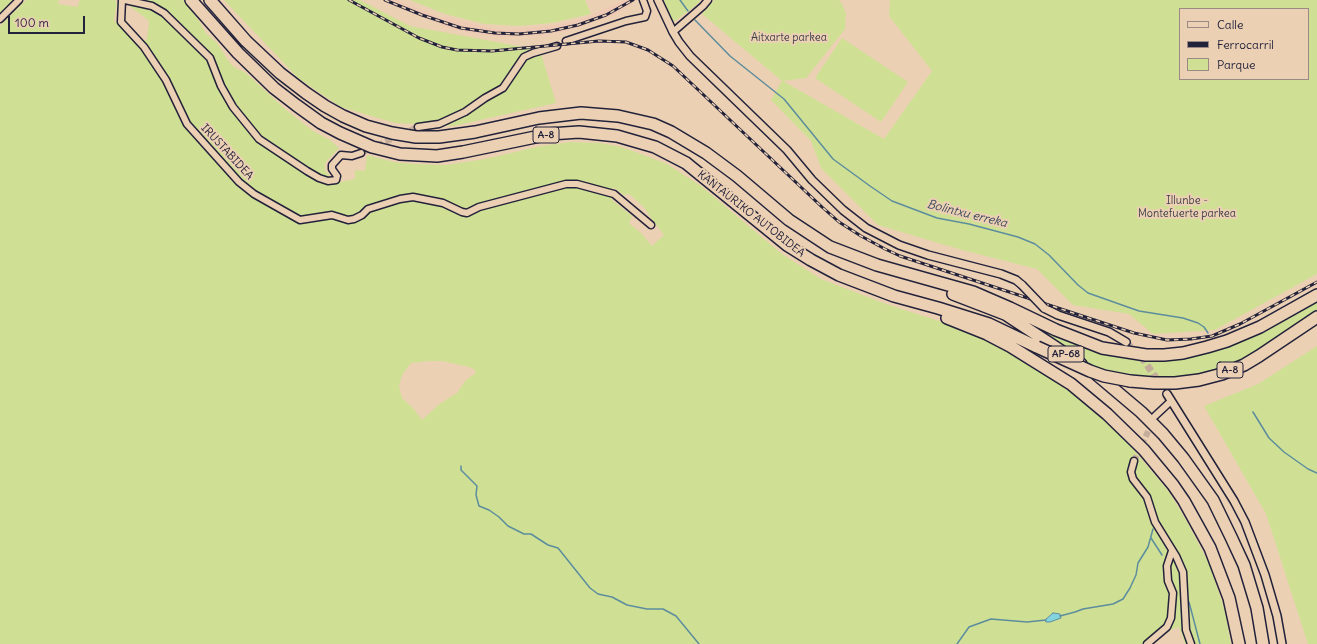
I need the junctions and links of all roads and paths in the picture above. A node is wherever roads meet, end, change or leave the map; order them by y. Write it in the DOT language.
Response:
graph roads {
  1 [pos="19,0"];
  2 [pos="122,0"];
  3 [pos="125,0"];
  4 [pos="191,0"];
  5 [pos="195,0"];
  6 [pos="643,0"];
  7 [pos="658,0"];
  8 [pos="708,0"];
  9 [pos="212,2"];
  10 [pos="204,13"];
  11 [pos="0,20"];
  12 [pos="673,32"];
  13 [pos="566,41"];
  14 [pos="557,46"];
  15 [pos="418,128"];
  16 [pos="361,153"];
  17 [pos="651,225"];
  18 [pos="830,248"];
  19 [pos="1317,295"];
  20 [pos="894,296"];
  21 [pos="1317,317"];
  22 [pos="1126,342"];
  23 [pos="1167,394"];
  24 [pos="1171,400"];
  25 [pos="1155,416"];
  26 [pos="1134,461"];
  27 [pos="1172,551"];
  28 [pos="1147,644"];
  29 [pos="1191,644"];
  30 [pos="1239,644"];
  31 [pos="1263,644"];
  32 [pos="1282,644"];
  1 -- 11 [label="street"];
  2 -- 17 [label="street, IRUSTABIDEA"];
  3 -- 16 [label="street"];
  4 -- 10 [label="highway"];
  5 -- 10 [label="highway"];
  6 -- 13 [label="street"];
  7 -- 12 [label="street"];
  8 -- 12 [label="street"];
  9 -- 18 [label="highway, KANTAURIKO AUTOBIDEA / A-8"];
  10 -- 20 [label="highway, KANTAURIKO AUTOBIDEA / A-8"];
  12 -- 22 [label="street, bridge"];
  14 -- 15 [label="street"];
  18 -- 19 [label="highway, KANTAURIKO AUTOBIDEA / A-8"];
  18 -- 31 [label="highway, AP-68"];
  20 -- 21 [label="highway, KANTAURIKO AUTOBIDEA / A-8, bridge"];
  20 -- 30 [label="highway, AP-68"];
  23 -- 24 [label="street"];
  24 -- 25 [label="street"];
  24 -- 32 [label="street"];
  26 -- 27 [label="street"];
  27 -- 28 [label="street"];
  27 -- 29 [label="street"];
}
